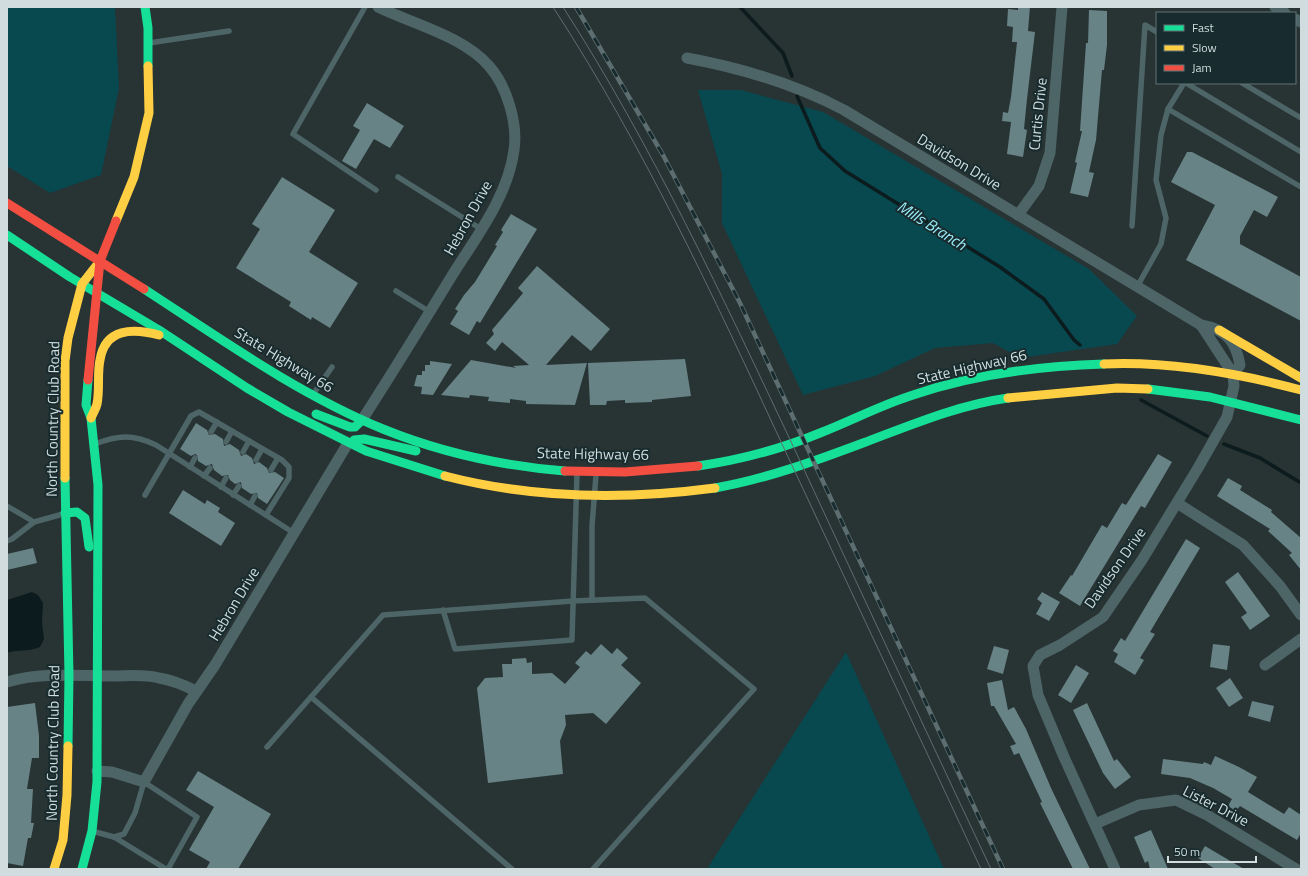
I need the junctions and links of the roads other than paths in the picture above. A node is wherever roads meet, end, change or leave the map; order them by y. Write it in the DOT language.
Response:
graph roads {
  1 [pos="145,7"];
  2 [pos="365,7"];
  3 [pos="378,7"];
  4 [pos="1062,7"];
  5 [pos="229,31"];
  6 [pos="1156,31"];
  7 [pos="149,43"];
  8 [pos="687,58"];
  9 [pos="1184,84"];
  10 [pos="1187,84"];
  11 [pos="1244,84"];
  12 [pos="1168,109"];
  13 [pos="1301,118"];
  14 [pos="1301,152"];
  15 [pos="398,177"];
  16 [pos="1301,187"];
  17 [pos="376,190"];
  18 [pos="7,203"];
  19 [pos="1018,215"];
  20 [pos="1132,226"];
  21 [pos="481,230"];
  22 [pos="7,235"];
  23 [pos="100,261"];
  24 [pos="82,284"];
  25 [pos="1137,287"];
  26 [pos="396,291"];
  27 [pos="97,292"];
  28 [pos="430,312"];
  29 [pos="1200,325"];
  30 [pos="1219,330"];
  31 [pos="174,340"];
  32 [pos="332,367"];
  33 [pos="1233,374"];
  34 [pos="1301,378"];
  35 [pos="1301,390"];
  36 [pos="258,395"];
  37 [pos="313,395"];
  38 [pos="289,400"];
  39 [pos="1231,401"];
  40 [pos="308,410"];
  41 [pos="91,418"];
  42 [pos="362,420"];
  43 [pos="1301,420"];
  44 [pos="217,422"];
  45 [pos="232,431"];
  46 [pos="211,432"];
  47 [pos="249,441"];
  48 [pos="226,442"];
  49 [pos="348,443"];
  50 [pos="93,445"];
  51 [pos="262,449"];
  52 [pos="243,452"];
  53 [pos="448,452"];
  54 [pos="169,454"];
  55 [pos="195,458"];
  56 [pos="278,458"];
  57 [pos="256,460"];
  58 [pos="190,467"];
  59 [pos="210,468"];
  60 [pos="271,470"];
  61 [pos="578,471"];
  62 [pos="596,472"];
  63 [pos="204,476"];
  64 [pos="226,478"];
  65 [pos="239,486"];
  66 [pos="221,487"];
  67 [pos="145,495"];
  68 [pos="233,495"];
  69 [pos="255,496"];
  70 [pos="577,496"];
  71 [pos="595,497"];
  72 [pos="1177,503"];
  73 [pos="250,505"];
  74 [pos="7,506"];
  75 [pos="65,514"];
  76 [pos="266,516"];
  77 [pos="34,522"];
  78 [pos="294,533"];
  79 [pos="7,541"];
  80 [pos="97,579"];
  81 [pos="573,600"];
  82 [pos="592,600"];
  83 [pos="443,610"];
  84 [pos="1301,615"];
  85 [pos="1301,639"];
  86 [pos="1265,666"];
  87 [pos="69,675"];
  88 [pos="97,676"];
  89 [pos="7,682"];
  90 [pos="196,691"];
  91 [pos="311,697"];
  92 [pos="267,747"];
  93 [pos="97,771"];
  94 [pos="144,782"];
  95 [pos="1095,824"];
  96 [pos="92,831"];
  97 [pos="114,837"];
  98 [pos="63,840"];
  99 [pos="66,864"];
  100 [pos="54,869"];
  101 [pos="82,869"];
  102 [pos="167,869"];
  103 [pos="512,869"];
  104 [pos="593,869"];
  105 [pos="1115,869"];
  106 [pos="1296,869"];
  1 -- 7 [label="main road"];
  2 -- 17 [label="lane"];
  3 -- 21 [label="street, Hebron Drive"];
  4 -- 19 [label="street, Curtis Drive"];
  5 -- 7 [label="lane"];
  6 -- 20 [label="lane"];
  7 -- 23 [label="main road"];
  8 -- 19 [label="street, Davidson Drive"];
  9 -- 12 [label="lane"];
  10 -- 14 [label="lane"];
  11 -- 13 [label="lane"];
  12 -- 16 [label="lane"];
  12 -- 25 [label="lane"];
  15 -- 21 [label="lane"];
  18 -- 23 [label="main road, State Highway 66"];
  19 -- 25 [label="street, Davidson Drive"];
  21 -- 28 [label="street, Hebron Drive"];
  22 -- 24 [label="main road"];
  23 -- 24 [label="main road, North Country Club Road"];
  23 -- 27 [label="main road"];
  23 -- 37 [label="main road, State Highway 66"];
  24 -- 27 [label="main road"];
  24 -- 75 [label="main road, North Country Club Road"];
  25 -- 29 [label="street, Davidson Drive"];
  26 -- 28 [label="lane"];
  27 -- 31 [label="main road"];
  27 -- 41 [label="main road"];
  28 -- 42 [label="street, Hebron Drive"];
  29 -- 30 [label="street, Davidson Drive"];
  29 -- 33 [label="street, Davidson Drive"];
  30 -- 33 [label="street, Davidson Drive"];
  30 -- 34 [label="main road"];
  31 -- 36 [label="main road"];
  31 -- 41 [label="main road"];
  32 -- 37 [label="lane"];
  33 -- 35 [label="main road, State Highway 66"];
  33 -- 39 [label="street, Davidson Drive"];
  33 -- 62 [label="main road, State Highway 66"];
  36 -- 38 [label="main road"];
  36 -- 49 [label="main road"];
  37 -- 42 [label="main road, State Highway 66"];
  39 -- 43 [label="main road"];
  39 -- 71 [label="main road"];
  39 -- 72 [label="street, Davidson Drive"];
  40 -- 42 [label="main road"];
  41 -- 50 [label="main road"];
  42 -- 53 [label="main road, State Highway 66"];
  44 -- 45 [label="lane"];
  44 -- 46 [label="lane"];
  44 -- 54 [label="lane"];
  45 -- 47 [label="lane"];
  45 -- 48 [label="lane"];
  47 -- 51 [label="lane"];
  47 -- 52 [label="lane"];
  49 -- 53 [label="main road"];
  49 -- 70 [label="main road"];
  49 -- 78 [label="street, Hebron Drive"];
  50 -- 54 [label="lane"];
  50 -- 80 [label="main road"];
  51 -- 56 [label="lane"];
  51 -- 57 [label="lane"];
  53 -- 61 [label="main road, State Highway 66"];
  54 -- 58 [label="lane"];
  54 -- 67 [label="lane"];
  55 -- 58 [label="lane"];
  56 -- 60 [label="lane"];
  56 -- 76 [label="lane"];
  58 -- 63 [label="lane"];
  59 -- 63 [label="lane"];
  61 -- 62 [label="main road, State Highway 66"];
  61 -- 70 [label="lane"];
  62 -- 71 [label="lane"];
  63 -- 66 [label="lane"];
  64 -- 66 [label="lane"];
  65 -- 68 [label="lane"];
  66 -- 68 [label="lane"];
  68 -- 73 [label="lane"];
  69 -- 73 [label="lane"];
  70 -- 71 [label="main road"];
  70 -- 81 [label="lane"];
  71 -- 82 [label="lane"];
  72 -- 84 [label="street"];
  72 -- 95 [label="street, Davidson Drive"];
  73 -- 76 [label="lane"];
  74 -- 77 [label="lane"];
  75 -- 77 [label="lane"];
  75 -- 80 [label="main road"];
  75 -- 87 [label="main road, North Country Club Road"];
  76 -- 78 [label="lane"];
  77 -- 79 [label="lane"];
  78 -- 90 [label="street, Hebron Drive"];
  80 -- 88 [label="main road"];
  81 -- 82 [label="lane"];
  81 -- 83 [label="lane"];
  81 -- 83 [label="lane"];
  82 -- 104 [label="lane"];
  83 -- 91 [label="lane"];
  85 -- 86 [label="street"];
  87 -- 88 [label="street"];
  87 -- 89 [label="street"];
  87 -- 98 [label="main road, North Country Club Road"];
  88 -- 90 [label="street"];
  88 -- 93 [label="main road"];
  90 -- 94 [label="street, Hebron Drive"];
  91 -- 92 [label="lane"];
  91 -- 103 [label="lane"];
  93 -- 94 [label="street"];
  93 -- 96 [label="main road"];
  94 -- 97 [label="lane"];
  94 -- 102 [label="lane"];
  95 -- 105 [label="street, Davidson Drive"];
  95 -- 106 [label="street, Lister Drive"];
  96 -- 97 [label="lane"];
  96 -- 101 [label="main road"];
  97 -- 102 [label="lane"];
  98 -- 99 [label="main road"];
  98 -- 100 [label="main road, North Country Club Road"];
}
